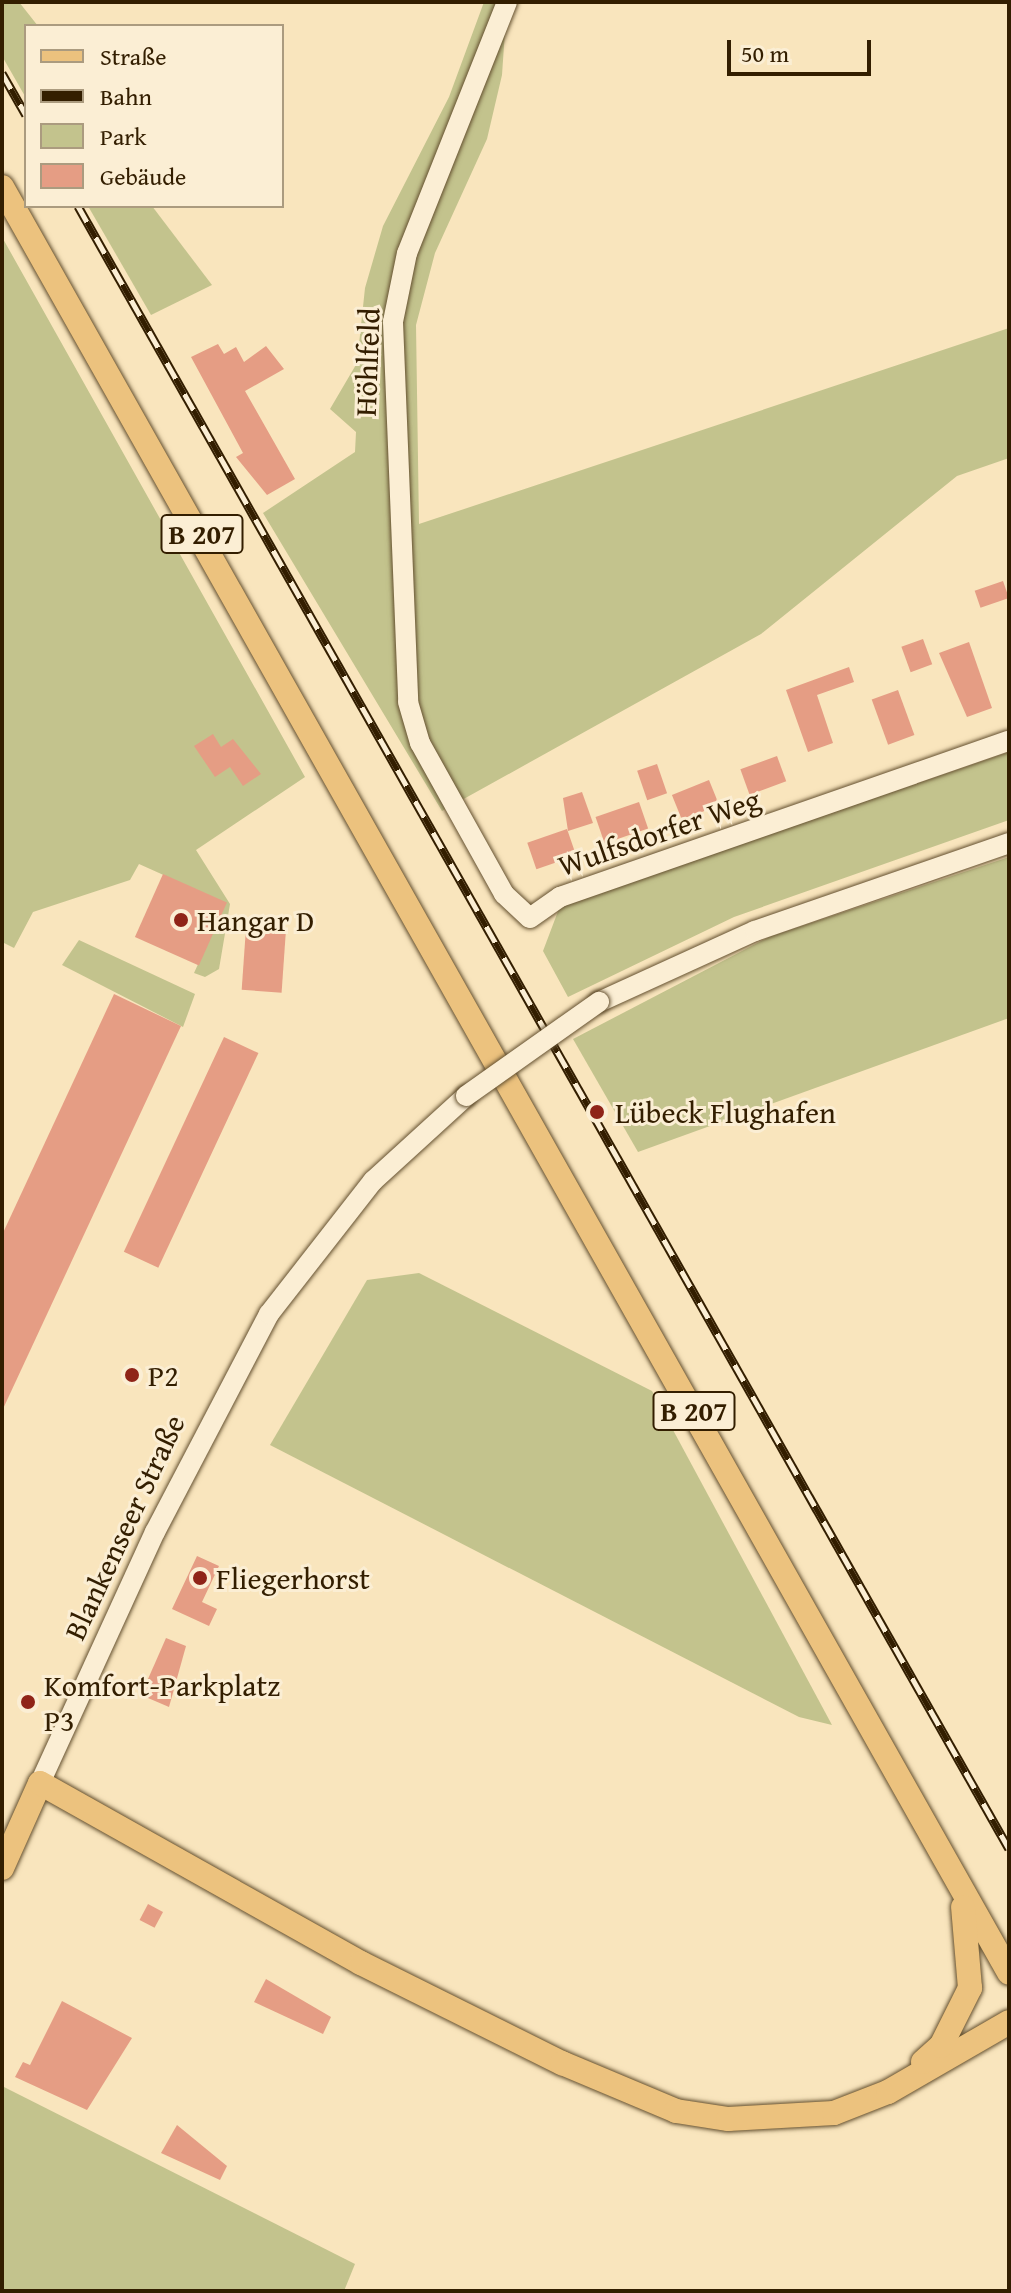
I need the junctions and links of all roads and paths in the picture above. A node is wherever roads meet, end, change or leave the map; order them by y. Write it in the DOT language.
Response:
graph roads {
  1 [pos="507,2"];
  2 [pos="2,187"];
  3 [pos="1009,741"];
  4 [pos="420,743"];
  5 [pos="1009,843"];
  6 [pos="40,1783"];
  7 [pos="2,1868"];
  8 [pos="957,1881"];
  9 [pos="1009,1973"];
  10 [pos="1009,2022"];
  11 [pos="888,2092"];
  1 -- 4 [label="street, Höhlfeld"];
  2 -- 8 [label="main road, B 207"];
  3 -- 4 [label="street, Wulfsdorfer Weg"];
  5 -- 6 [label="street, Blankenseer Straße, bridge"];
  6 -- 7 [label="main road, Blankenseer Straße"];
  6 -- 11 [label="main road"];
  8 -- 9 [label="main road, B 207"];
  8 -- 11 [label="main road"];
  10 -- 11 [label="main road"];
}
